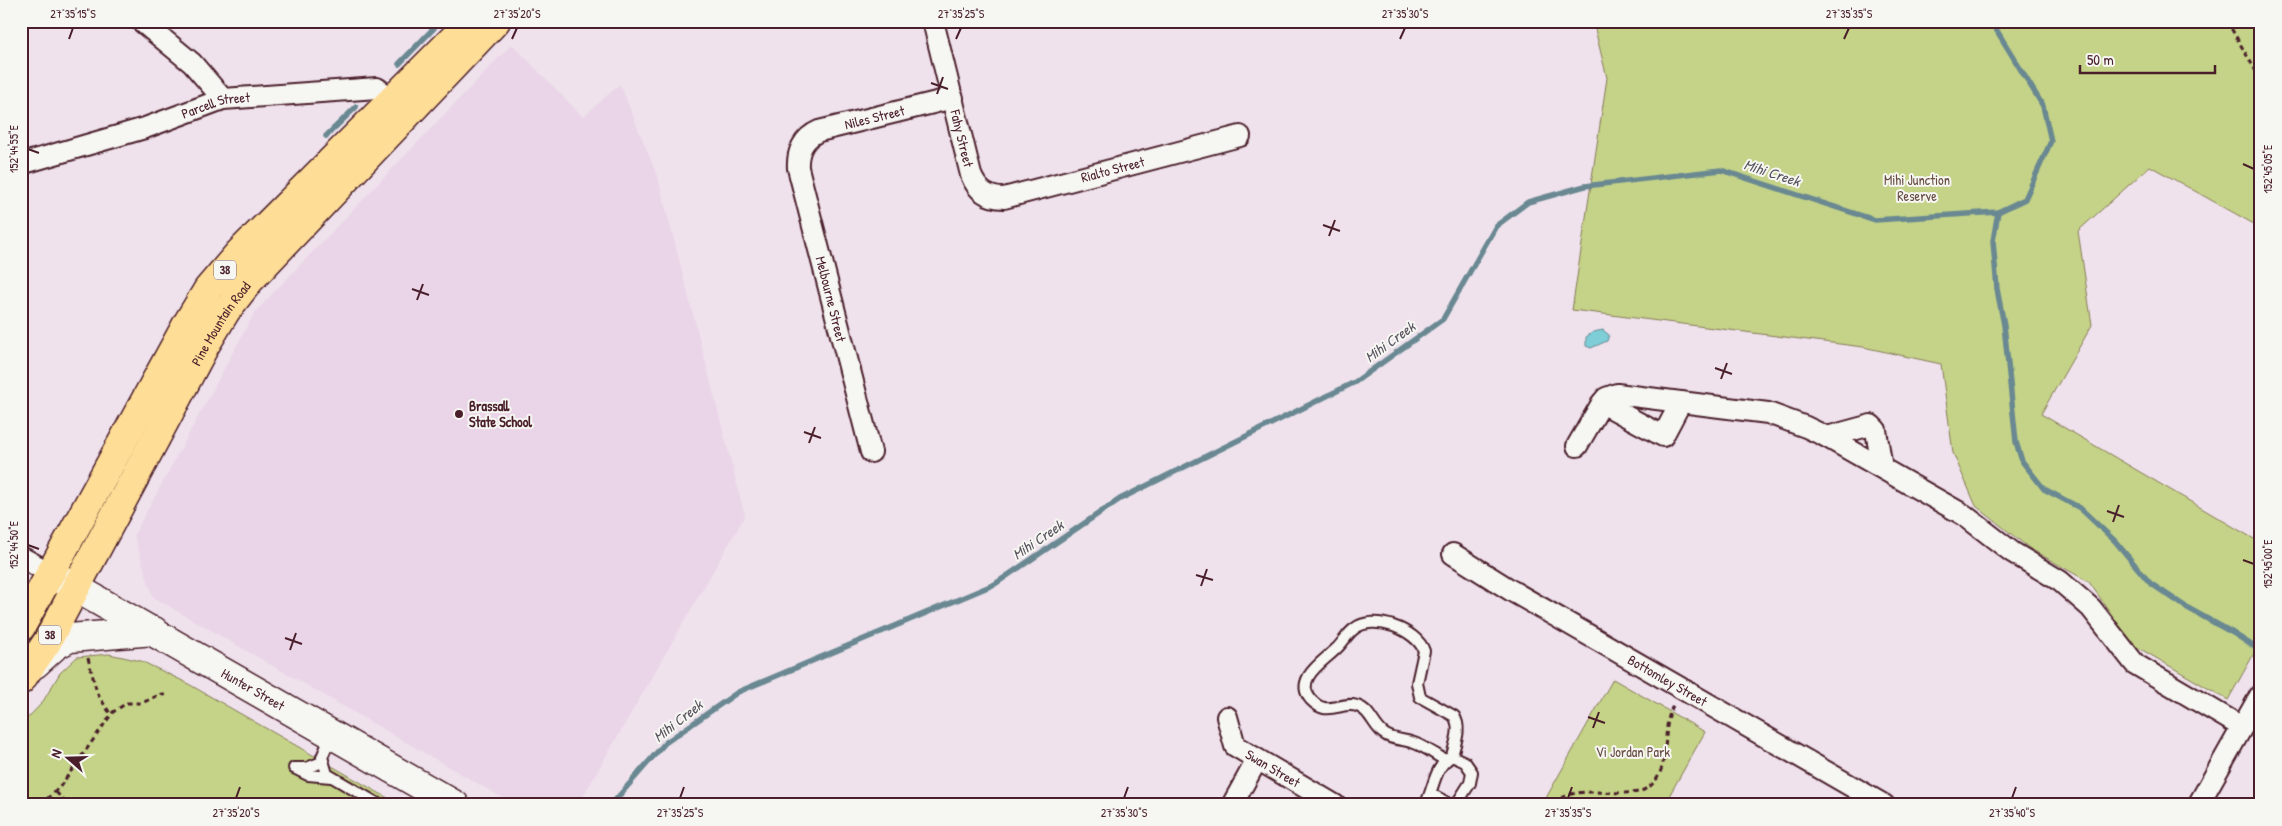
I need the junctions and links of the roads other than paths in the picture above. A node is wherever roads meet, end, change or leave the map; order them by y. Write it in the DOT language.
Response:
graph roads {
  1 [pos="141,21"];
  2 [pos="471,21"];
  3 [pos="496,21"];
  4 [pos="933,21"];
  5 [pos="953,98"];
  6 [pos="223,99"];
  7 [pos="400,106"];
  8 [pos="1240,136"];
  9 [pos="802,145"];
  10 [pos="21,164"];
  11 [pos="985,194"];
  12 [pos="1681,402"];
  13 [pos="1602,403"];
  14 [pos="1827,437"];
  15 [pos="1577,446"];
  16 [pos="871,452"];
  17 [pos="1882,468"];
  18 [pos="1452,554"];
  19 [pos="21,557"];
  20 [pos="50,573"];
  21 [pos="75,587"];
  22 [pos="21,627"];
  23 [pos="154,631"];
  24 [pos="24,677"];
  25 [pos="2261,694"];
  26 [pos="1227,717"];
  27 [pos="2242,727"];
  28 [pos="332,734"];
  29 [pos="1448,758"];
  30 [pos="1258,760"];
  31 [pos="322,762"];
  32 [pos="331,777"];
  33 [pos="1431,794"];
  34 [pos="380,805"];
  35 [pos="456,805"];
  36 [pos="1232,805"];
  37 [pos="1335,805"];
  38 [pos="1425,805"];
  39 [pos="1451,805"];
  40 [pos="1456,805"];
  41 [pos="1884,805"];
  42 [pos="2198,805"];
  1 -- 6 [label="street"];
  2 -- 7 [label="main road, Pine Mountain Road / 38"];
  3 -- 7 [label="main road, Pine Mountain Road / 38"];
  4 -- 5 [label="street, Fahy Street"];
  5 -- 9 [label="street, Niles Street"];
  5 -- 11 [label="street, Fahy Street"];
  6 -- 7 [label="street, Parcell Street"];
  6 -- 10 [label="street, Parcell Street"];
  7 -- 20 [label="main road, Pine Mountain Road / 38"];
  7 -- 21 [label="main road, Pine Mountain Road / 38"];
  8 -- 11 [label="street, Rialto Street"];
  9 -- 16 [label="street, Melbourne Street"];
  12 -- 13 [label="street"];
  12 -- 13 [label="street"];
  12 -- 14 [label="street"];
  13 -- 15 [label="street"];
  14 -- 17 [label="street"];
  14 -- 17 [label="street"];
  17 -- 27 [label="street"];
  18 -- 41 [label="street, Bottomley Street"];
  19 -- 20 [label="street"];
  20 -- 21 [label="main road, Hunter Street"];
  20 -- 22 [label="main road, Pine Mountain Road / 38"];
  21 -- 23 [label="main road, Hunter Street"];
  21 -- 24 [label="main road, Pine Mountain Road / 38"];
  23 -- 24 [label="main road"];
  23 -- 28 [label="main road, Hunter Street"];
  25 -- 27 [label="street"];
  26 -- 30 [label="street, Swan Street"];
  27 -- 42 [label="street"];
  28 -- 31 [label="lane"];
  28 -- 35 [label="main road, Hunter Street"];
  29 -- 29 [label="lane"];
  29 -- 33 [label="lane"];
  29 -- 40 [label="lane"];
  30 -- 36 [label="street"];
  30 -- 37 [label="street, Swan Street"];
  31 -- 32 [label="lane"];
  31 -- 32 [label="lane"];
  32 -- 34 [label="lane"];
  33 -- 38 [label="lane"];
  33 -- 39 [label="lane"];
}
